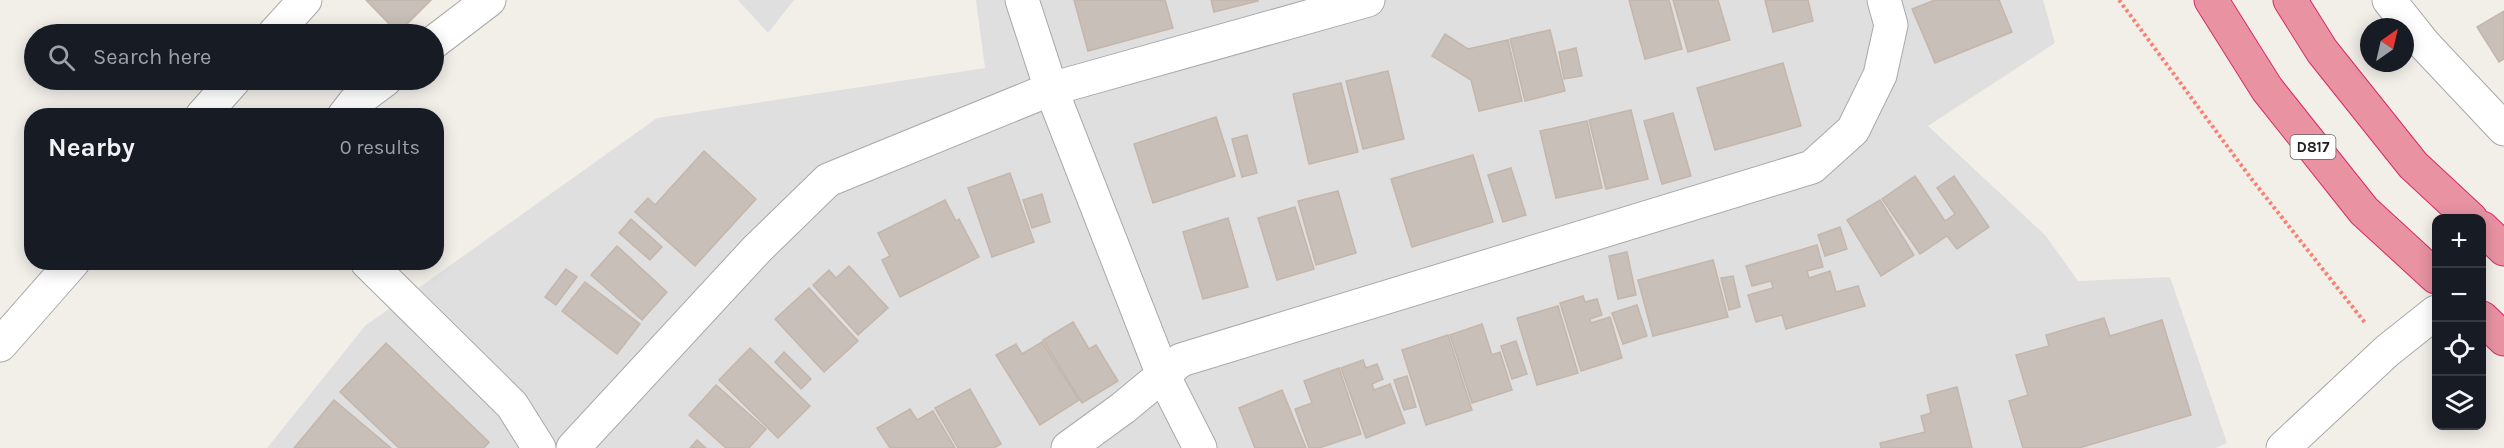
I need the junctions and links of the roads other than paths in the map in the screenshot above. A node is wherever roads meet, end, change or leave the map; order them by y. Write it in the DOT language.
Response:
graph roads {
  1 [pos="305,0"];
  2 [pos="489,0"];
  3 [pos="1022,0"];
  4 [pos="1368,0"];
  5 [pos="1884,0"];
  6 [pos="2211,0"];
  7 [pos="2290,0"];
  8 [pos="2389,0"];
  9 [pos="283,24"];
  10 [pos="444,34"];
  11 [pos="1051,89"];
  12 [pos="225,90"];
  13 [pos="372,90"];
  14 [pos="209,108"];
  15 [pos="350,108"];
  16 [pos="2504,129"];
  17 [pos="2466,214"];
  18 [pos="2486,233"];
  19 [pos="2504,249"];
  20 [pos="66,270"];
  21 [pos="375,270"];
  22 [pos="2432,273"];
  23 [pos="2432,315"];
  24 [pos="2485,322"];
  25 [pos="2504,339"];
  26 [pos="0,345"];
  27 [pos="1164,375"];
  28 [pos="539,448"];
  29 [pos="573,448"];
  30 [pos="1068,448"];
  31 [pos="1200,448"];
  32 [pos="2283,448"];
  1 -- 9 [label="street"];
  2 -- 10 [label="street"];
  3 -- 11 [label="street"];
  4 -- 11 [label="street"];
  5 -- 27 [label="street"];
  6 -- 22 [label="highway, D817"];
  7 -- 17 [label="highway"];
  8 -- 16 [label="street"];
  11 -- 27 [label="street"];
  11 -- 29 [label="street"];
  12 -- 14 [label="street"];
  13 -- 15 [label="street"];
  18 -- 19 [label="highway"];
  20 -- 26 [label="street"];
  21 -- 28 [label="street"];
  23 -- 32 [label="street"];
  24 -- 25 [label="highway"];
  27 -- 30 [label="street"];
  27 -- 31 [label="street"];
}
